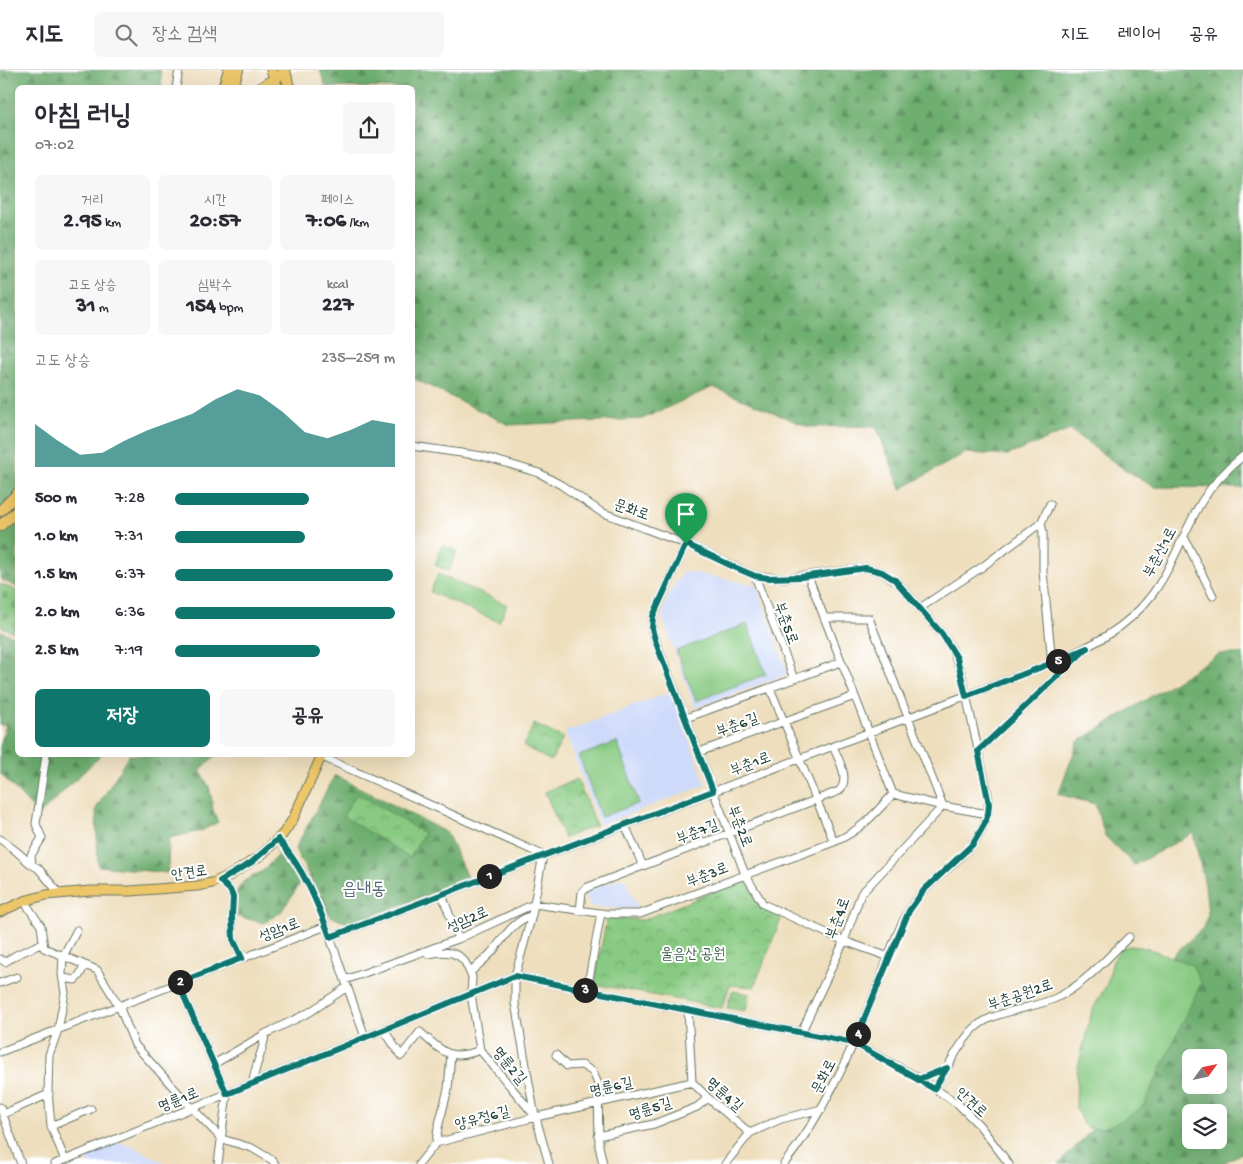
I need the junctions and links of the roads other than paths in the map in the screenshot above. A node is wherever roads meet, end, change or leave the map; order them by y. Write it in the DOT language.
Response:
graph roads {
  1 [pos="179,70"];
  2 [pos="230,70"];
  3 [pos="238,70"];
  4 [pos="285,71"];
  5 [pos="274,79"];
  6 [pos="176,85"];
  7 [pos="224,85"];
  8 [pos="233,85"];
  9 [pos="287,85"];
  10 [pos="415,446"];
  11 [pos="1243,456"];
  12 [pos="15,497"];
  13 [pos="1050,504"];
  14 [pos="0,511"];
  15 [pos="15,513"];
  16 [pos="1041,523"];
  17 [pos="0,526"];
  18 [pos="1184,537"];
  19 [pos="686,544"];
  20 [pos="755,576"];
  21 [pos="808,576"];
  22 [pos="1213,596"];
  23 [pos="920,608"];
  24 [pos="824,618"];
  25 [pos="1087,648"];
  26 [pos="842,662"];
  27 [pos="1052,663"];
  28 [pos="794,679"];
  29 [pos="770,688"];
  30 [pos="855,696"];
  31 [pos="966,696"];
  32 [pos="686,718"];
  33 [pos="908,718"];
  34 [pos="784,722"];
  35 [pos="869,732"];
  36 [pos="833,746"];
  37 [pos="978,751"];
  38 [pos="699,752"];
  39 [pos="46,757"];
  40 [pos="321,757"];
  41 [pos="323,757"];
  42 [pos="799,759"];
  43 [pos="713,791"];
  44 [pos="893,794"];
  45 [pos="816,800"];
  46 [pos="943,806"];
  47 [pos="988,814"];
  48 [pos="625,825"];
  49 [pos="729,833"];
  50 [pos="0,839"];
  51 [pos="278,839"];
  52 [pos="834,842"];
  53 [pos="543,855"];
  54 [pos="32,865"];
  55 [pos="643,866"];
  56 [pos="744,874"];
  57 [pos="220,881"];
  58 [pos="59,893"];
  59 [pos="442,894"];
  60 [pos="24,901"];
  61 [pos="534,904"];
  62 [pos="580,910"];
  63 [pos="0,912"];
  64 [pos="600,914"];
  65 [pos="532,915"];
  66 [pos="326,926"];
  67 [pos="77,930"];
  68 [pos="330,937"];
  69 [pos="1129,937"];
  70 [pos="458,939"];
  71 [pos="844,942"];
  72 [pos="43,943"];
  73 [pos="63,956"];
  74 [pos="410,957"];
  75 [pos="889,957"];
  76 [pos="242,958"];
  77 [pos="0,959"];
  78 [pos="85,965"];
  79 [pos="470,973"];
  80 [pos="515,976"];
  81 [pos="17,977"];
  82 [pos="63,978"];
  83 [pos="0,983"];
  84 [pos="178,983"];
  85 [pos="346,983"];
  86 [pos="587,990"];
  87 [pos="471,994"];
  88 [pos="119,1006"];
  89 [pos="688,1010"];
  90 [pos="58,1030"];
  91 [pos="384,1030"];
  92 [pos="801,1033"];
  93 [pos="265,1034"];
  94 [pos="365,1038"];
  95 [pos="854,1043"];
  96 [pos="480,1050"];
  97 [pos="0,1052"];
  98 [pos="452,1054"];
  99 [pos="556,1054"];
  100 [pos="214,1064"];
  101 [pos="947,1068"];
  102 [pos="919,1079"];
  103 [pos="692,1082"];
  104 [pos="253,1083"];
  105 [pos="934,1089"];
  106 [pos="49,1094"];
  107 [pos="227,1094"];
  108 [pos="708,1098"];
  109 [pos="598,1103"];
  110 [pos="192,1108"];
  111 [pos="1,1109"];
  112 [pos="91,1109"];
  113 [pos="822,1109"];
  114 [pos="536,1117"];
  115 [pos="51,1126"];
  116 [pos="750,1133"];
  117 [pos="598,1136"];
  118 [pos="222,1139"];
  119 [pos="436,1143"];
  120 [pos="78,1155"];
  121 [pos="65,1160"];
  122 [pos="21,1164"];
  123 [pos="55,1164"];
  124 [pos="78,1164"];
  125 [pos="218,1164"];
  126 [pos="275,1164"];
  127 [pos="419,1164"];
  128 [pos="549,1164"];
  129 [pos="603,1164"];
  130 [pos="725,1164"];
  131 [pos="784,1164"];
  132 [pos="1008,1164"];
  1 -- 6 [label="street"];
  2 -- 7 [label="highway"];
  3 -- 8 [label="highway"];
  4 -- 5 [label="highway"];
  4 -- 9 [label="highway"];
  10 -- 19 [label="street, 문화로"];
  11 -- 18 [label="street, 부춘산1로"];
  12 -- 14 [label="highway"];
  13 -- 16 [label="street"];
  15 -- 17 [label="highway"];
  16 -- 23 [label="street"];
  16 -- 27 [label="street"];
  18 -- 22 [label="street"];
  18 -- 25 [label="street, 부춘산1로"];
  19 -- 20 [label="street, 문화로"];
  19 -- 32 [label="street, 부춘2로"];
  20 -- 21 [label="street, 문화로"];
  20 -- 28 [label="street, 부춘5로"];
  21 -- 23 [label="street, 문화로"];
  21 -- 24 [label="street"];
  23 -- 31 [label="street, 문화로"];
  24 -- 26 [label="street"];
  24 -- 33 [label="street"];
  25 -- 27 [label="street, 부춘산1로"];
  25 -- 37 [label="street, 부춘산1로"];
  26 -- 28 [label="street"];
  26 -- 30 [label="street"];
  27 -- 31 [label="street, 부춘산1로"];
  28 -- 29 [label="street"];
  29 -- 32 [label="street"];
  29 -- 34 [label="street"];
  30 -- 34 [label="street, 부춘6길"];
  30 -- 35 [label="street"];
  31 -- 33 [label="street, 부춘1로"];
  31 -- 37 [label="street, 문화로"];
  32 -- 38 [label="street, 부춘2로"];
  33 -- 35 [label="street, 부춘1로"];
  33 -- 46 [label="street"];
  34 -- 38 [label="street, 부춘6길"];
  34 -- 42 [label="street"];
  35 -- 36 [label="street, 부춘1로"];
  35 -- 44 [label="street"];
  36 -- 42 [label="street, 부춘1로"];
  36 -- 45 [label="street, 부춘7길"];
  37 -- 47 [label="street, 문화로"];
  38 -- 43 [label="street, 부춘2로"];
  39 -- 54 [label="street"];
  40 -- 51 [label="main road, 안견로"];
  41 -- 53 [label="street"];
  42 -- 43 [label="street, 부춘1로"];
  42 -- 45 [label="street"];
  43 -- 48 [label="street, 부춘1로"];
  43 -- 49 [label="street, 부춘2로"];
  44 -- 46 [label="street"];
  44 -- 52 [label="street, 부춘3로"];
  45 -- 49 [label="street, 부춘7길"];
  45 -- 52 [label="street"];
  46 -- 47 [label="street"];
  46 -- 71 [label="street, 부춘4로"];
  47 -- 75 [label="street, 문화로"];
  48 -- 53 [label="street, 부춘1로"];
  48 -- 55 [label="street"];
  49 -- 55 [label="street, 부춘7길"];
  49 -- 56 [label="street, 부춘2로"];
  50 -- 54 [label="street"];
  51 -- 57 [label="main road, 안견로"];
  51 -- 66 [label="street"];
  52 -- 56 [label="street, 부춘3로"];
  53 -- 59 [label="street"];
  53 -- 61 [label="street"];
  54 -- 58 [label="street"];
  55 -- 62 [label="street, 부춘7길"];
  56 -- 64 [label="street, 부춘3로"];
  56 -- 71 [label="street, 부춘2로"];
  57 -- 58 [label="main road, 안견로"];
  57 -- 76 [label="street"];
  58 -- 60 [label="main road, 안견로"];
  59 -- 68 [label="street"];
  59 -- 70 [label="street"];
  60 -- 63 [label="main road, 안견로"];
  60 -- 72 [label="street"];
  61 -- 62 [label="street, 부춘3로"];
  61 -- 65 [label="street"];
  61 -- 70 [label="street, 성암2로"];
  62 -- 64 [label="street, 부춘3로"];
  64 -- 86 [label="street"];
  65 -- 79 [label="street"];
  65 -- 80 [label="street"];
  66 -- 68 [label="street"];
  66 -- 76 [label="street, 성암1로"];
  67 -- 73 [label="street"];
  68 -- 85 [label="street"];
  69 -- 101 [label="street, 부춘공원2로"];
  70 -- 74 [label="street, 성암2로"];
  71 -- 75 [label="street, 부춘2로"];
  71 -- 92 [label="street, 부춘4로"];
  72 -- 73 [label="street"];
  72 -- 77 [label="street"];
  73 -- 78 [label="street"];
  73 -- 82 [label="street"];
  74 -- 79 [label="street, 성암2로"];
  74 -- 85 [label="street, 성암2로"];
  75 -- 95 [label="street, 문화로"];
  76 -- 84 [label="street, 성암1로"];
  78 -- 82 [label="street"];
  78 -- 88 [label="street"];
  79 -- 87 [label="street"];
  80 -- 86 [label="street"];
  80 -- 87 [label="street, 명륜1로"];
  80 -- 114 [label="street, 명륜2길"];
  81 -- 83 [label="street"];
  82 -- 90 [label="street"];
  84 -- 88 [label="street, 성암1로"];
  84 -- 100 [label="street"];
  85 -- 93 [label="street, 성암2로"];
  85 -- 94 [label="street"];
  86 -- 89 [label="street"];
  87 -- 91 [label="street, 명륜1로"];
  87 -- 96 [label="street, 명륜2길"];
  88 -- 90 [label="street, 성암1로"];
  88 -- 110 [label="street"];
  89 -- 92 [label="street"];
  89 -- 103 [label="street, 명륜4길"];
  90 -- 97 [label="street, 성암1로"];
  90 -- 106 [label="street"];
  91 -- 94 [label="street, 명륜1로"];
  91 -- 98 [label="street"];
  92 -- 95 [label="street"];
  93 -- 100 [label="street, 성암2로"];
  93 -- 104 [label="street"];
  94 -- 104 [label="street, 명륜1로"];
  95 -- 102 [label="street, 안견로"];
  95 -- 113 [label="street, 문화로"];
  96 -- 98 [label="street"];
  96 -- 114 [label="street, 명륜2길"];
  98 -- 119 [label="street, 양유정6길"];
  99 -- 109 [label="street"];
  100 -- 107 [label="street"];
  101 -- 102 [label="street"];
  101 -- 105 [label="street, 부춘공원2로"];
  102 -- 105 [label="street, 안견로"];
  103 -- 108 [label="street, 명륜4길"];
  103 -- 109 [label="street, 명륜6길"];
  104 -- 107 [label="street, 명륜1로"];
  105 -- 132 [label="street, 안견로"];
  106 -- 111 [label="street"];
  106 -- 115 [label="street"];
  107 -- 110 [label="street, 명륜1로"];
  107 -- 118 [label="street"];
  108 -- 116 [label="street, 명륜4길"];
  108 -- 117 [label="street, 명륜5길"];
  109 -- 114 [label="street, 명륜6길"];
  109 -- 117 [label="street"];
  110 -- 118 [label="street"];
  110 -- 120 [label="street, 명륜1로"];
  111 -- 122 [label="street"];
  112 -- 115 [label="street"];
  113 -- 116 [label="street"];
  113 -- 131 [label="street, 문화로"];
  114 -- 119 [label="street, 양유정6길"];
  114 -- 128 [label="street, 명륜2길"];
  115 -- 121 [label="street"];
  116 -- 130 [label="street"];
  117 -- 129 [label="street"];
  118 -- 125 [label="street"];
  118 -- 126 [label="street"];
  119 -- 127 [label="street, 양유정6길"];
  120 -- 121 [label="street, 명륜1로"];
  120 -- 124 [label="street"];
  121 -- 123 [label="street, 명륜1로"];
}
